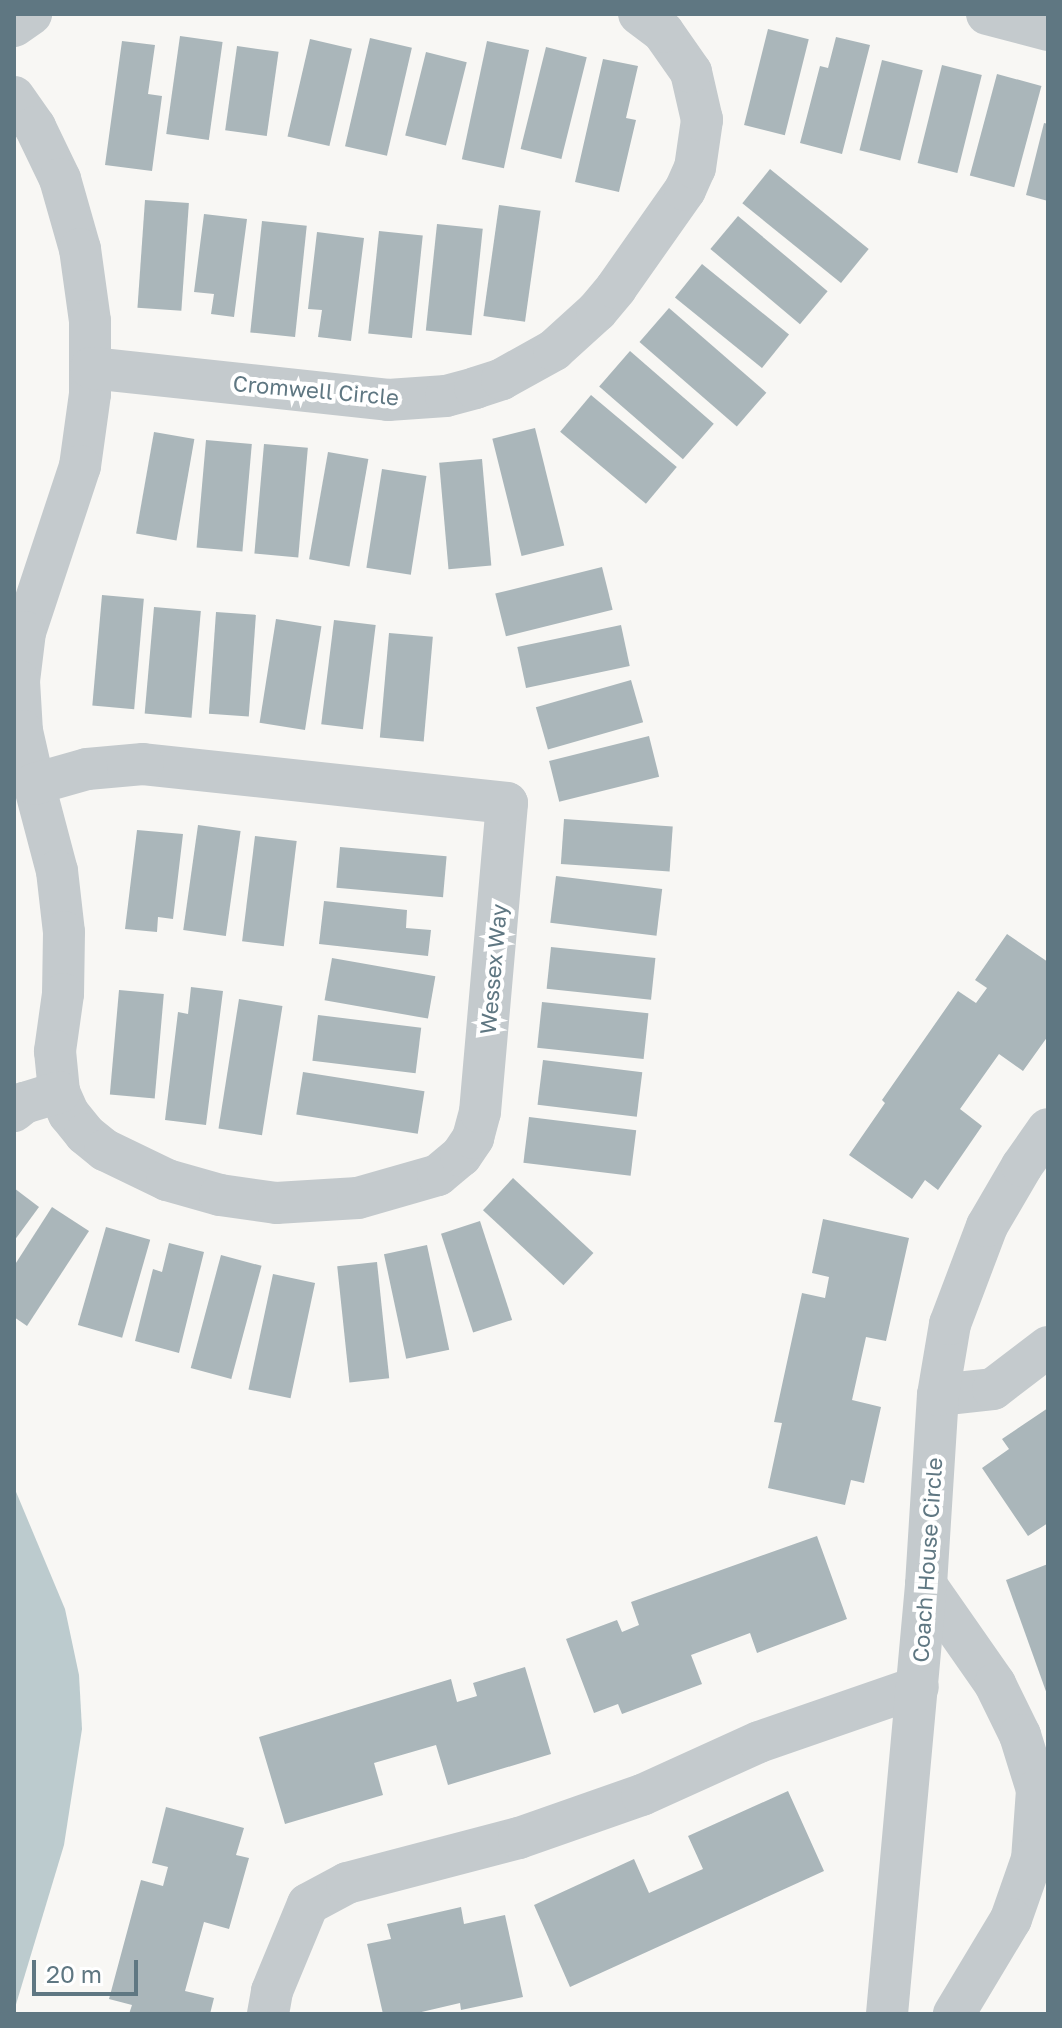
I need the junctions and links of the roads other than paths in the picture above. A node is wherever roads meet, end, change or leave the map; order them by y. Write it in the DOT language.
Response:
graph roads {
  1 [pos="31,14"];
  2 [pos="987,14"];
  3 [pos="661,20"];
  4 [pos="14,26"];
  5 [pos="1048,30"];
  6 [pos="14,97"];
  7 [pos="91,368"];
  8 [pos="34,784"];
  9 [pos="59,1092"];
  10 [pos="14,1111"];
  11 [pos="1048,1129"];
  12 [pos="1048,1347"];
  13 [pos="938,1395"];
  14 [pos="926,1585"];
  15 [pos="918,1687"];
  16 [pos="268,2014"];
  17 [pos="887,2014"];
  18 [pos="954,2014"];
  1 -- 4 [label="street"];
  2 -- 5 [label="street"];
  3 -- 7 [label="street, Cromwell Circle"];
  6 -- 7 [label="street"];
  7 -- 8 [label="street"];
  8 -- 9 [label="street"];
  8 -- 9 [label="street, Wessex Way"];
  9 -- 10 [label="street"];
  11 -- 13 [label="street, Coach House Circle"];
  12 -- 13 [label="street"];
  13 -- 14 [label="street, Coach House Circle"];
  14 -- 15 [label="street, Coach House Circle"];
  14 -- 18 [label="street"];
  15 -- 16 [label="street"];
  15 -- 17 [label="street, Coach House Circle"];
}
